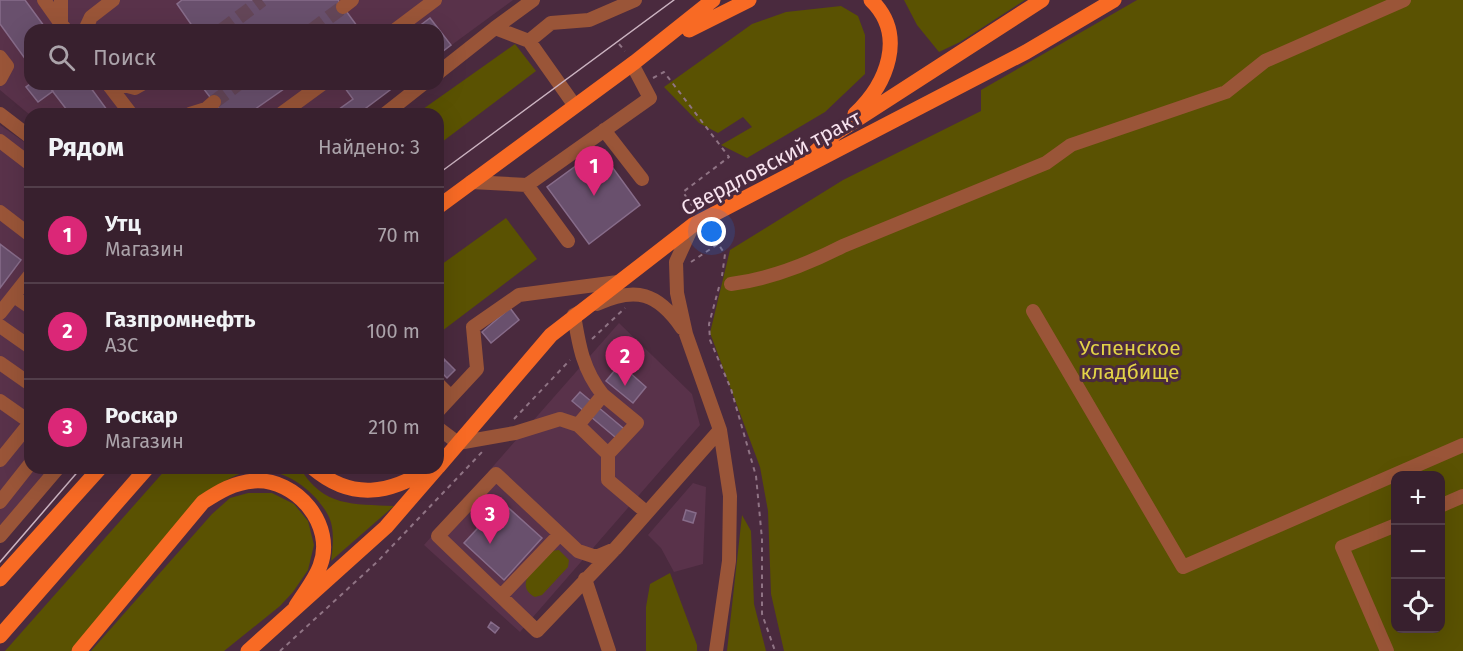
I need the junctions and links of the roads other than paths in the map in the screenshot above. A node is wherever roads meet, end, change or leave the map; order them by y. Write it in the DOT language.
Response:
graph roads {
  1 [pos="44,0"];
  2 [pos="61,0"];
  3 [pos="113,0"];
  4 [pos="435,0"];
  5 [pos="533,0"];
  6 [pos="635,0"];
  7 [pos="713,0"];
  8 [pos="748,0"];
  9 [pos="871,0"];
  10 [pos="1042,0"];
  11 [pos="1114,0"];
  12 [pos="1404,0"];
  13 [pos="61,24"];
  14 [pos="63,24"];
  15 [pos="88,24"];
  16 [pos="403,24"];
  17 [pos="495,28"];
  18 [pos="529,41"];
  19 [pos="0,57"];
  20 [pos="633,63"];
  21 [pos="444,68"];
  22 [pos="0,79"];
  23 [pos="113,90"];
  24 [pos="314,90"];
  25 [pos="415,90"];
  26 [pos="214,102"];
  27 [pos="575,106"];
  28 [pos="127,108"];
  29 [pos="207,108"];
  30 [pos="289,108"];
  31 [pos="393,108"];
  32 [pos="0,114"];
  33 [pos="604,130"];
  34 [pos="24,132"];
  35 [pos="836,133"];
  36 [pos="0,141"];
  37 [pos="24,159"];
  38 [pos="642,179"];
  39 [pos="785,179"];
  40 [pos="471,182"];
  41 [pos="527,185"];
  42 [pos="444,202"];
  43 [pos="0,212"];
  44 [pos="697,223"];
  45 [pos="24,230"];
  46 [pos="568,241"];
  47 [pos="618,282"];
  48 [pos="24,283"];
  49 [pos="731,284"];
  50 [pos="14,296"];
  51 [pos="24,303"];
  52 [pos="1034,311"];
  53 [pos="0,314"];
  54 [pos="574,315"];
  55 [pos="0,326"];
  56 [pos="687,334"];
  57 [pos="24,343"];
  58 [pos="0,363"];
  59 [pos="24,380"];
  60 [pos="444,390"];
  61 [pos="603,395"];
  62 [pos="450,396"];
  63 [pos="0,401"];
  64 [pos="444,404"];
  65 [pos="24,419"];
  66 [pos="578,425"];
  67 [pos="24,428"];
  68 [pos="720,430"];
  69 [pos="444,432"];
  70 [pos="6,441"];
  71 [pos="458,443"];
  72 [pos="1463,445"];
  73 [pos="608,454"];
  74 [pos="444,459"];
  75 [pos="0,460"];
  76 [pos="24,472"];
  77 [pos="53,474"];
  78 [pos="95,474"];
  79 [pos="141,474"];
  80 [pos="322,474"];
  81 [pos="421,474"];
  82 [pos="431,474"];
  83 [pos="1463,496"];
  84 [pos="0,502"];
  85 [pos="1445,504"];
  86 [pos="646,512"];
  87 [pos="1391,527"];
  88 [pos="560,534"];
  89 [pos="0,536"];
  90 [pos="615,549"];
  91 [pos="0,579"];
  92 [pos="585,579"];
  93 [pos="501,596"];
  94 [pos="296,606"];
  95 [pos="0,636"];
  96 [pos="608,646"];
  97 [pos="79,651"];
  98 [pos="248,651"];
  99 [pos="594,651"];
  100 [pos="716,651"];
  101 [pos="1387,651"];
  1 -- 13 [label="street"];
  2 -- 14 [label="street"];
  3 -- 15 [label="street"];
  4 -- 16 [label="street"];
  5 -- 17 [label="street"];
  6 -- 18 [label="street"];
  7 -- 20 [label="main road"];
  8 -- 20 [label="main road"];
  9 -- 35 [label="main road, Свердловский тракт"];
  10 -- 35 [label="main road"];
  11 -- 39 [label="main road, Свердловский тракт"];
  12 -- 49 [label="street"];
  17 -- 18 [label="street"];
  17 -- 21 [label="street"];
  18 -- 27 [label="street"];
  19 -- 22 [label="street"];
  20 -- 27 [label="main road"];
  20 -- 33 [label="street"];
  23 -- 28 [label="street"];
  24 -- 30 [label="street"];
  25 -- 31 [label="street"];
  26 -- 29 [label="street"];
  27 -- 40 [label="main road"];
  32 -- 34 [label="street"];
  33 -- 38 [label="street"];
  33 -- 41 [label="street"];
  35 -- 39 [label="main road"];
  36 -- 37 [label="street"];
  39 -- 44 [label="main road, Свердловский тракт"];
  40 -- 41 [label="street"];
  40 -- 42 [label="main road"];
  41 -- 46 [label="street"];
  43 -- 45 [label="street"];
  44 -- 47 [label="main road, Свердловский тракт"];
  44 -- 56 [label="street"];
  47 -- 54 [label="main road, Свердловский тракт"];
  47 -- 62 [label="street"];
  48 -- 50 [label="street"];
  50 -- 51 [label="street"];
  50 -- 53 [label="street"];
  52 -- 72 [label="street"];
  54 -- 56 [label="street"];
  54 -- 61 [label="street"];
  54 -- 71 [label="main road, Свердловский тракт"];
  55 -- 57 [label="street"];
  56 -- 68 [label="street"];
  58 -- 59 [label="street"];
  60 -- 62 [label="street"];
  61 -- 66 [label="street"];
  61 -- 73 [label="street"];
  62 -- 64 [label="street"];
  63 -- 65 [label="street"];
  66 -- 71 [label="street"];
  66 -- 73 [label="street"];
  67 -- 70 [label="street"];
  68 -- 86 [label="street"];
  68 -- 100 [label="street"];
  69 -- 71 [label="street"];
  70 -- 75 [label="street"];
  71 -- 74 [label="main road, Свердловский тракт"];
  73 -- 86 [label="street"];
  76 -- 84 [label="street"];
  77 -- 89 [label="street"];
  78 -- 91 [label="main road"];
  79 -- 95 [label="main road"];
  80 -- 81 [label="main road"];
  82 -- 94 [label="main road, Свердловский тракт"];
  83 -- 85 [label="street"];
  86 -- 90 [label="street"];
  87 -- 101 [label="street"];
  88 -- 90 [label="street"];
  88 -- 93 [label="street"];
  88 -- 93 [label="street"];
  90 -- 92 [label="street"];
  92 -- 93 [label="street"];
  92 -- 96 [label="street"];
  94 -- 97 [label="main road"];
  94 -- 98 [label="main road, Свердловский тракт"];
  96 -- 99 [label="street"];
}
